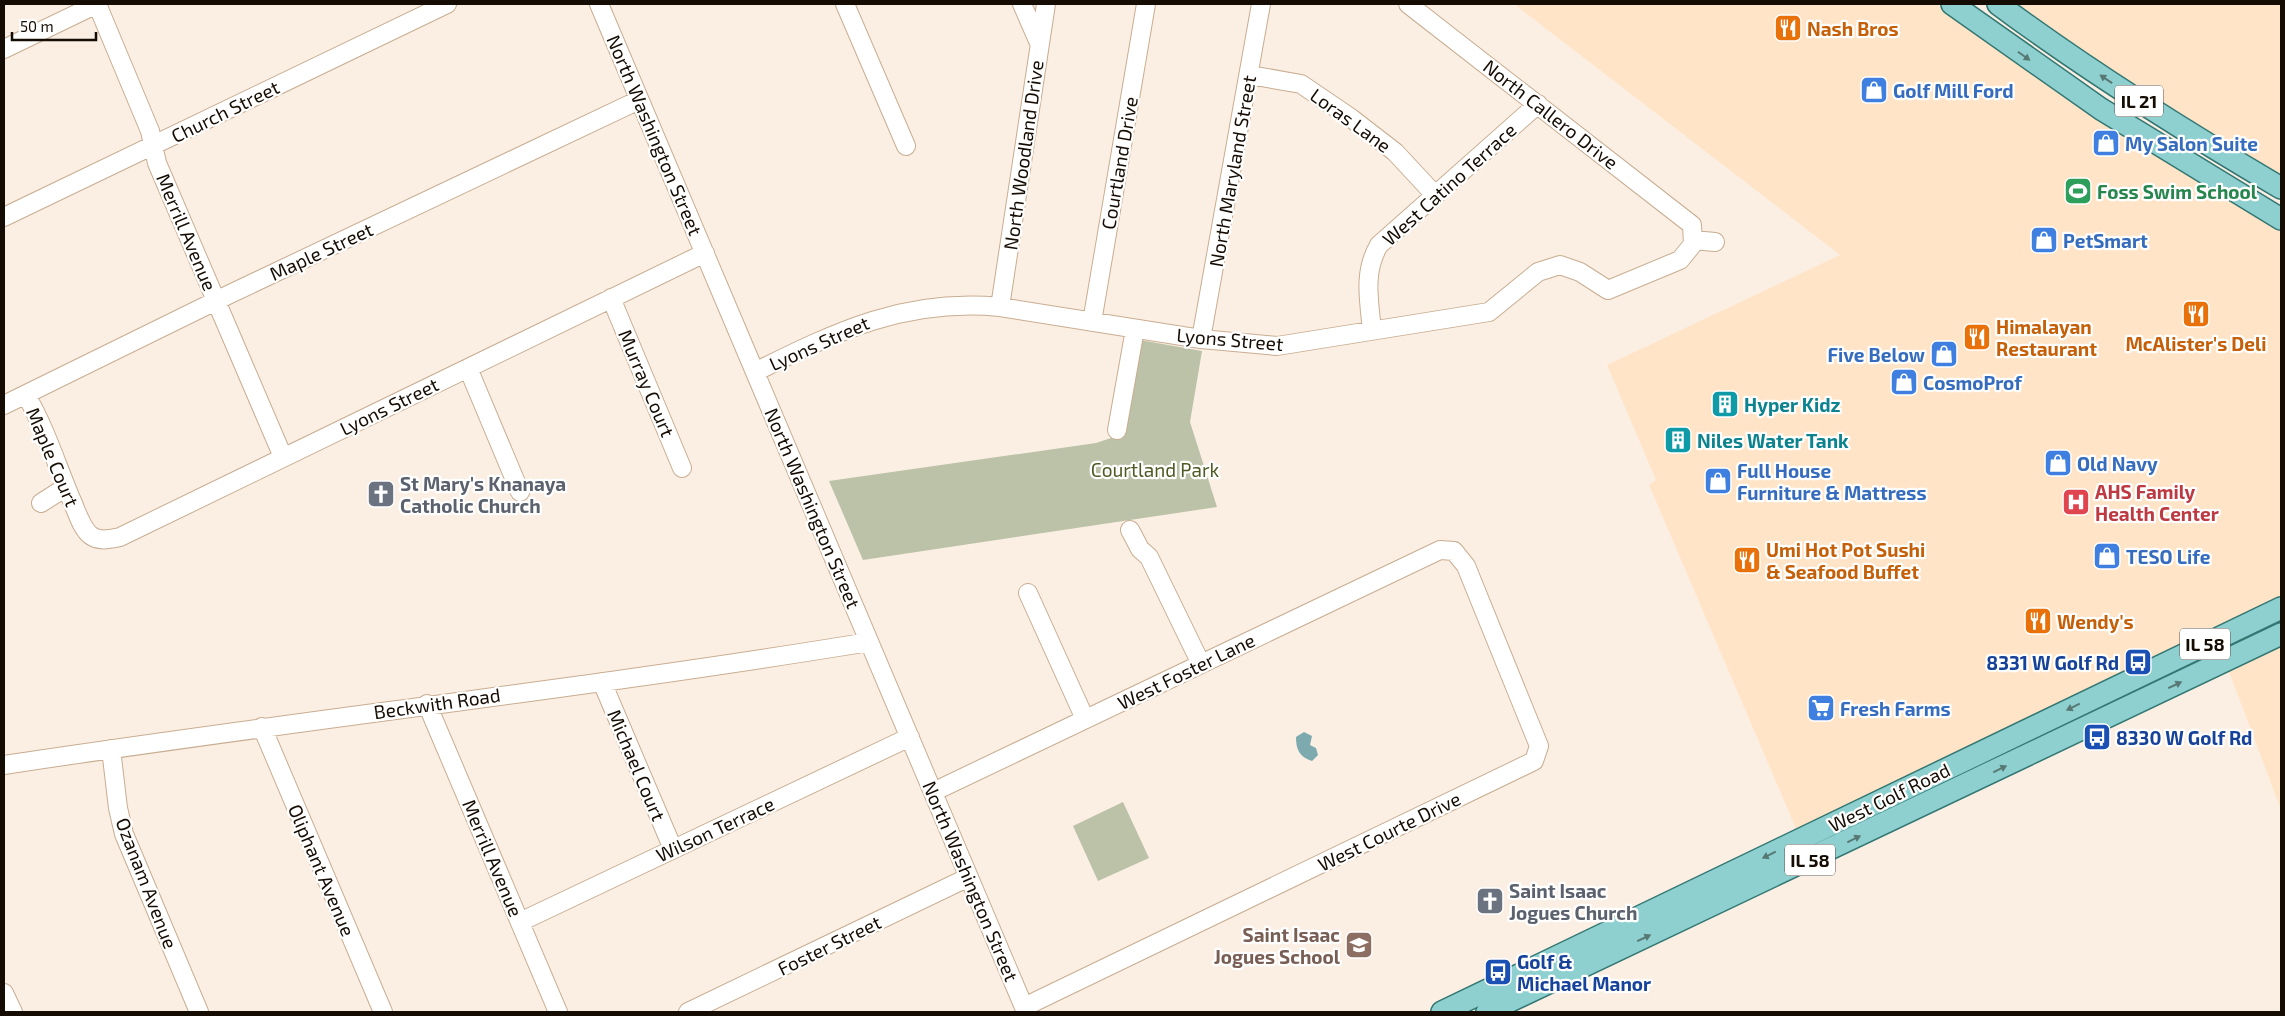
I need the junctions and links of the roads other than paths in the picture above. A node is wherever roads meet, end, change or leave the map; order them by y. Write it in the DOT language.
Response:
graph roads {
  1 [pos="97,4"];
  2 [pos="447,4"];
  3 [pos="599,4"];
  4 [pos="845,4"];
  5 [pos="1022,4"];
  6 [pos="1046,4"];
  7 [pos="1146,4"];
  8 [pos="1261,4"];
  9 [pos="1408,4"];
  10 [pos="1952,4"];
  11 [pos="1998,4"];
  12 [pos="1039,43"];
  13 [pos="4,49"];
  14 [pos="1250,74"];
  15 [pos="639,100"];
  16 [pos="1538,104"];
  17 [pos="153,146"];
  18 [pos="906,146"];
  19 [pos="2281,188"];
  20 [pos="1435,195"];
  21 [pos="4,217"];
  22 [pos="2281,219"];
  23 [pos="1692,233"];
  24 [pos="1715,242"];
  25 [pos="705,254"];
  26 [pos="611,298"];
  27 [pos="217,301"];
  28 [pos="1000,307"];
  29 [pos="1092,322"];
  30 [pos="1135,329"];
  31 [pos="1372,330"];
  32 [pos="1201,339"];
  33 [pos="468,368"];
  34 [pos="755,372"];
  35 [pos="26,395"];
  36 [pos="4,405"];
  37 [pos="1117,430"];
  38 [pos="284,457"];
  39 [pos="682,468"];
  40 [pos="66,487"];
  41 [pos="520,492"];
  42 [pos="41,503"];
  43 [pos="80,519"];
  44 [pos="1130,530"];
  45 [pos="1440,550"];
  46 [pos="1028,593"];
  47 [pos="2281,608"];
  48 [pos="2281,634"];
  49 [pos="870,642"];
  50 [pos="1200,664"];
  51 [pos="602,682"];
  52 [pos="428,704"];
  53 [pos="1085,719"];
  54 [pos="262,727"];
  55 [pos="910,737"];
  56 [pos="110,749"];
  57 [pos="4,765"];
  58 [pos="933,792"];
  59 [pos="673,849"];
  60 [pos="969,877"];
  61 [pos="520,922"];
  62 [pos="4,993"];
  63 [pos="1485,1001"];
  64 [pos="1025,1010"];
  65 [pos="13,1012"];
  66 [pos="199,1012"];
  67 [pos="383,1012"];
  68 [pos="558,1012"];
  69 [pos="688,1012"];
  70 [pos="1442,1012"];
  1 -- 13 [label="street"];
  1 -- 17 [label="street, Merrill Avenue"];
  2 -- 17 [label="street, Church Street"];
  3 -- 15 [label="street, North Washington Street"];
  4 -- 18 [label="street"];
  5 -- 12 [label="street"];
  6 -- 12 [label="street, North Woodland Drive"];
  7 -- 29 [label="street, Courtland Drive"];
  8 -- 14 [label="street, North Maryland Street"];
  9 -- 16 [label="street, North Callero Drive"];
  10 -- 22 [label="main road, IL 21, one-way"];
  19 -- 11 [label="main road, IL 21, one-way"];
  12 -- 28 [label="street, North Woodland Drive"];
  14 -- 20 [label="street, Loras Lane"];
  14 -- 32 [label="street, North Maryland Street"];
  15 -- 25 [label="street, North Washington Street"];
  15 -- 27 [label="street, Maple Street"];
  16 -- 20 [label="street, West Catino Terrace"];
  16 -- 23 [label="street, North Callero Drive"];
  17 -- 21 [label="street, Church Street"];
  17 -- 27 [label="street, Merrill Avenue"];
  20 -- 31 [label="street, West Catino Terrace"];
  23 -- 24 [label="street"];
  23 -- 31 [label="street, Lyons Street"];
  25 -- 26 [label="street, Lyons Street"];
  25 -- 34 [label="street, North Washington Street"];
  26 -- 33 [label="street, Lyons Street"];
  26 -- 39 [label="street, Murray Court"];
  27 -- 35 [label="street, Maple Street"];
  27 -- 38 [label="street, Merrill Avenue"];
  28 -- 29 [label="street, Lyons Street"];
  28 -- 34 [label="street, Lyons Street"];
  29 -- 30 [label="street, Lyons Street"];
  30 -- 32 [label="street, Lyons Street"];
  30 -- 37 [label="street"];
  31 -- 32 [label="street, Lyons Street"];
  33 -- 38 [label="street, Lyons Street"];
  33 -- 41 [label="street"];
  34 -- 49 [label="street, North Washington Street"];
  35 -- 36 [label="street, Maple Street"];
  35 -- 40 [label="street, Maple Court"];
  38 -- 43 [label="street, Lyons Street"];
  40 -- 42 [label="street"];
  40 -- 43 [label="street, Maple Court"];
  44 -- 50 [label="street"];
  45 -- 50 [label="street, West Foster Lane"];
  45 -- 64 [label="street, West Courte Drive"];
  46 -- 53 [label="street"];
  47 -- 63 [label="main road, West Golf Road / IL 58, one-way"];
  63 -- 48 [label="main road, West Golf Road / IL 58, one-way"];
  49 -- 51 [label="street, Beckwith Road"];
  49 -- 55 [label="street, North Washington Street"];
  50 -- 53 [label="street, West Foster Lane"];
  51 -- 52 [label="street, Beckwith Road"];
  51 -- 59 [label="street, Michael Court"];
  52 -- 54 [label="street, Beckwith Road"];
  52 -- 61 [label="street, Merrill Avenue"];
  53 -- 58 [label="street, West Foster Lane"];
  54 -- 56 [label="street, Beckwith Road"];
  54 -- 67 [label="street, Oliphant Avenue"];
  55 -- 58 [label="street, North Washington Street"];
  55 -- 59 [label="street, Wilson Terrace"];
  56 -- 57 [label="street, Beckwith Road"];
  56 -- 66 [label="street, Ozanam Avenue"];
  58 -- 60 [label="street, North Washington Street"];
  59 -- 61 [label="street, Wilson Terrace"];
  60 -- 64 [label="street, North Washington Street"];
  60 -- 69 [label="street, Foster Street"];
  61 -- 68 [label="street, Merrill Avenue"];
  62 -- 65 [label="street"];
  63 -- 70 [label="main road, West Golf Road / IL 58"];
}
